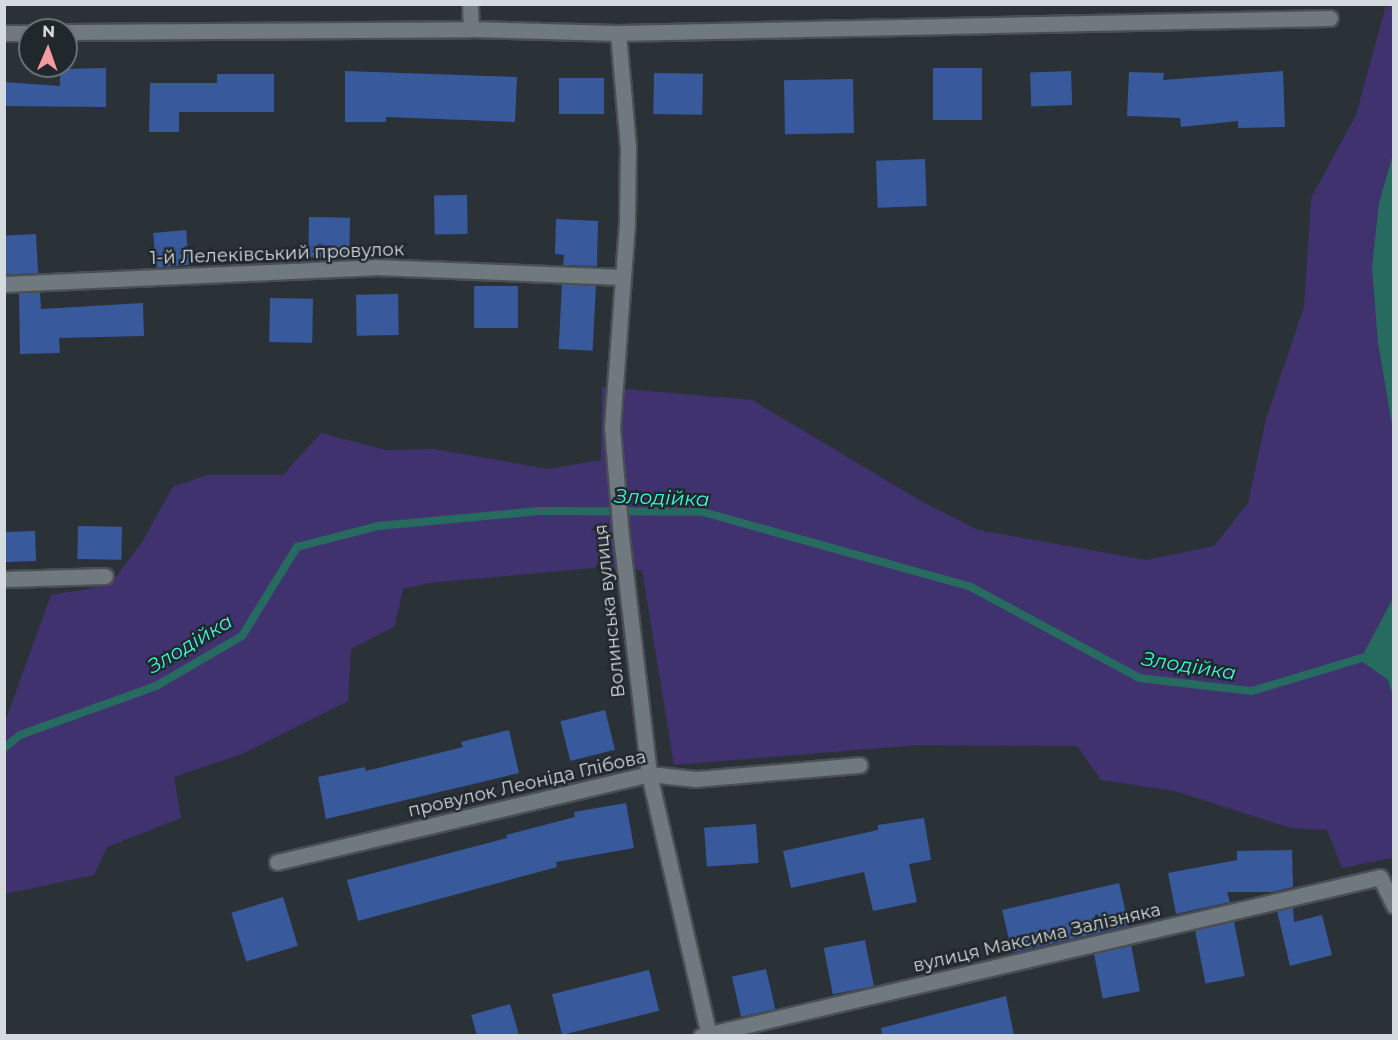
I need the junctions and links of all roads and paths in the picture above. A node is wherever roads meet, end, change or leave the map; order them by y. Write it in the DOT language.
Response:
graph roads {
  1 [pos="470,4"];
  2 [pos="1180,12"];
  3 [pos="1330,18"];
  4 [pos="471,29"];
  5 [pos="78,32"];
  6 [pos="618,33"];
  7 [pos="623,277"];
  8 [pos="4,284"];
  9 [pos="105,576"];
  10 [pos="4,579"];
  11 [pos="859,765"];
  12 [pos="649,774"];
  13 [pos="278,862"];
  14 [pos="1394,906"];
  15 [pos="706,1035"];
  1 -- 4 [label="street"];
  2 -- 3 [label="street"];
  2 -- 6 [label="street"];
  4 -- 5 [label="street"];
  4 -- 6 [label="street"];
  6 -- 7 [label="street, Волинська вулиця"];
  7 -- 8 [label="street, 1-й Лелеківський провулок"];
  7 -- 12 [label="street, Волинська вулиця"];
  9 -- 10 [label="street"];
  11 -- 12 [label="street, провулок Леоніда Глібова"];
  12 -- 13 [label="street, провулок Леоніда Глібова"];
  12 -- 15 [label="street, Волинська вулиця"];
  14 -- 15 [label="street, вулиця Максима Залізняка"];
}
